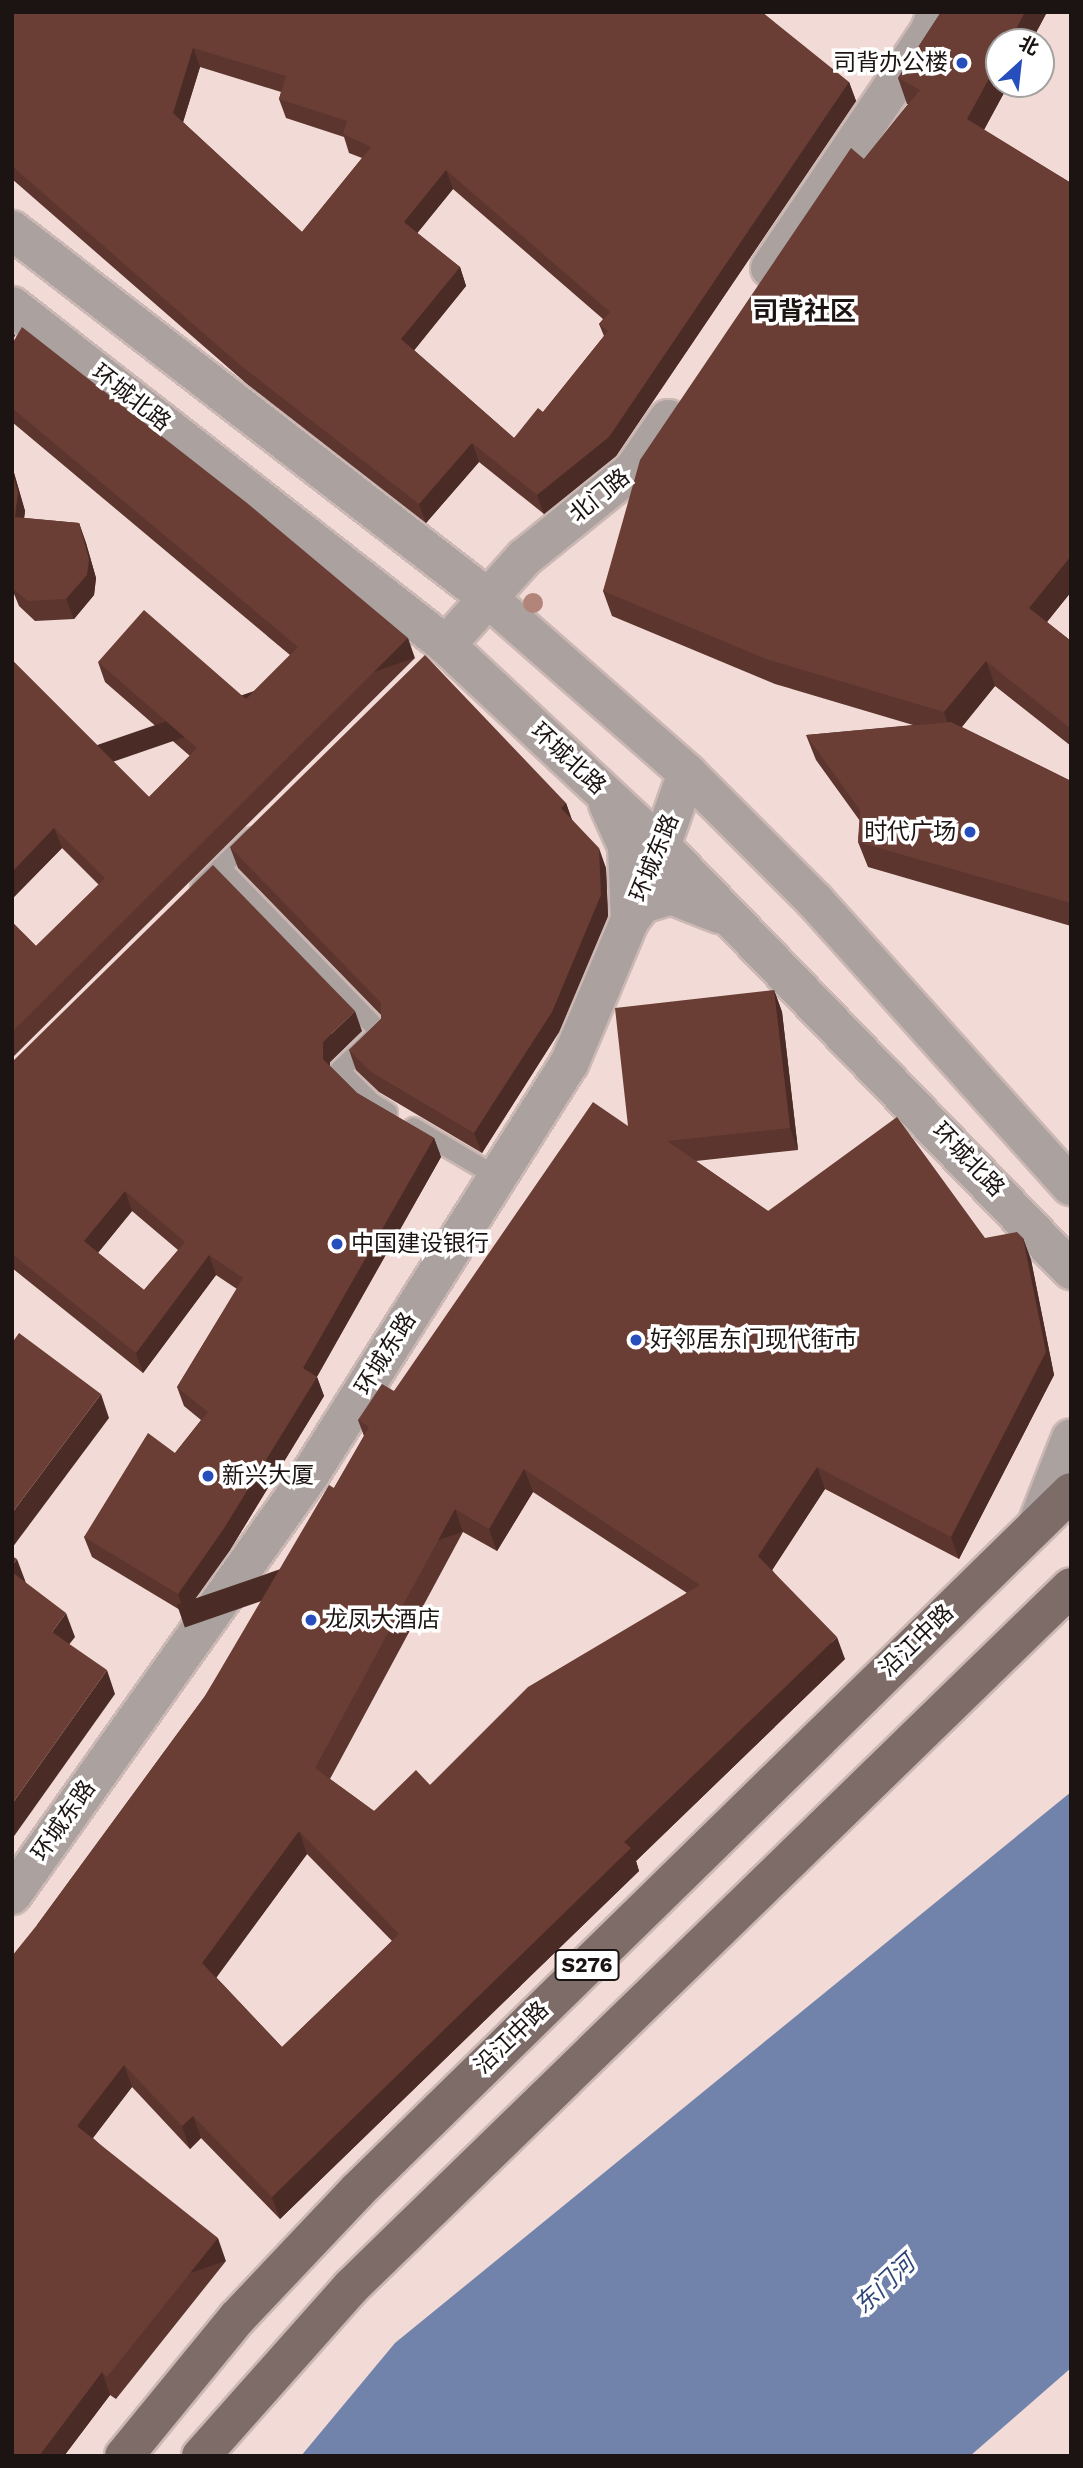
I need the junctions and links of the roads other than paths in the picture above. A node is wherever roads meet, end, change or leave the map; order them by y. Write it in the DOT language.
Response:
graph roads {
  1 [pos="937,12"];
  2 [pos="12,230"];
  3 [pos="750,298"];
  4 [pos="12,306"];
  5 [pos="688,390"];
  6 [pos="488,598"];
  7 [pos="436,654"];
  8 [pos="687,773"];
  9 [pos="584,774"];
  10 [pos="269,819"];
  11 [pos="662,846"];
  12 [pos="220,867"];
  13 [pos="181,906"];
  14 [pos="630,920"];
  15 [pos="748,936"];
  16 [pos="498,1177"];
  17 [pos="1070,1186"];
  18 [pos="1071,1270"];
  19 [pos="1071,1438"];
  20 [pos="1071,1492"];
  21 [pos="1037,1525"];
  22 [pos="1071,1587"];
  23 [pos="12,1895"];
  24 [pos="124,2456"];
  25 [pos="201,2456"];
  1 -- 3 [label="street"];
  2 -- 6 [label="street"];
  4 -- 7 [label="street, 环城北路"];
  5 -- 6 [label="street, 北门路"];
  6 -- 7 [label="street, 北门路"];
  6 -- 8 [label="street"];
  7 -- 9 [label="street, 环城北路"];
  8 -- 11 [label="street, 环城东路"];
  8 -- 17 [label="street"];
  9 -- 11 [label="street, 环城北路"];
  9 -- 14 [label="street"];
  10 -- 12 [label="lane"];
  11 -- 14 [label="street, 环城东路"];
  11 -- 15 [label="street, 环城北路"];
  12 -- 13 [label="lane"];
  12 -- 16 [label="lane"];
  14 -- 15 [label="street"];
  14 -- 16 [label="street, 环城东路"];
  15 -- 18 [label="street, 环城北路"];
  16 -- 23 [label="street, 环城东路"];
  19 -- 21 [label="street"];
  20 -- 21 [label="main road, 沿江中路 / S276"];
  21 -- 24 [label="main road, 沿江中路 / S276"];
  22 -- 25 [label="main road, S276"];
}
